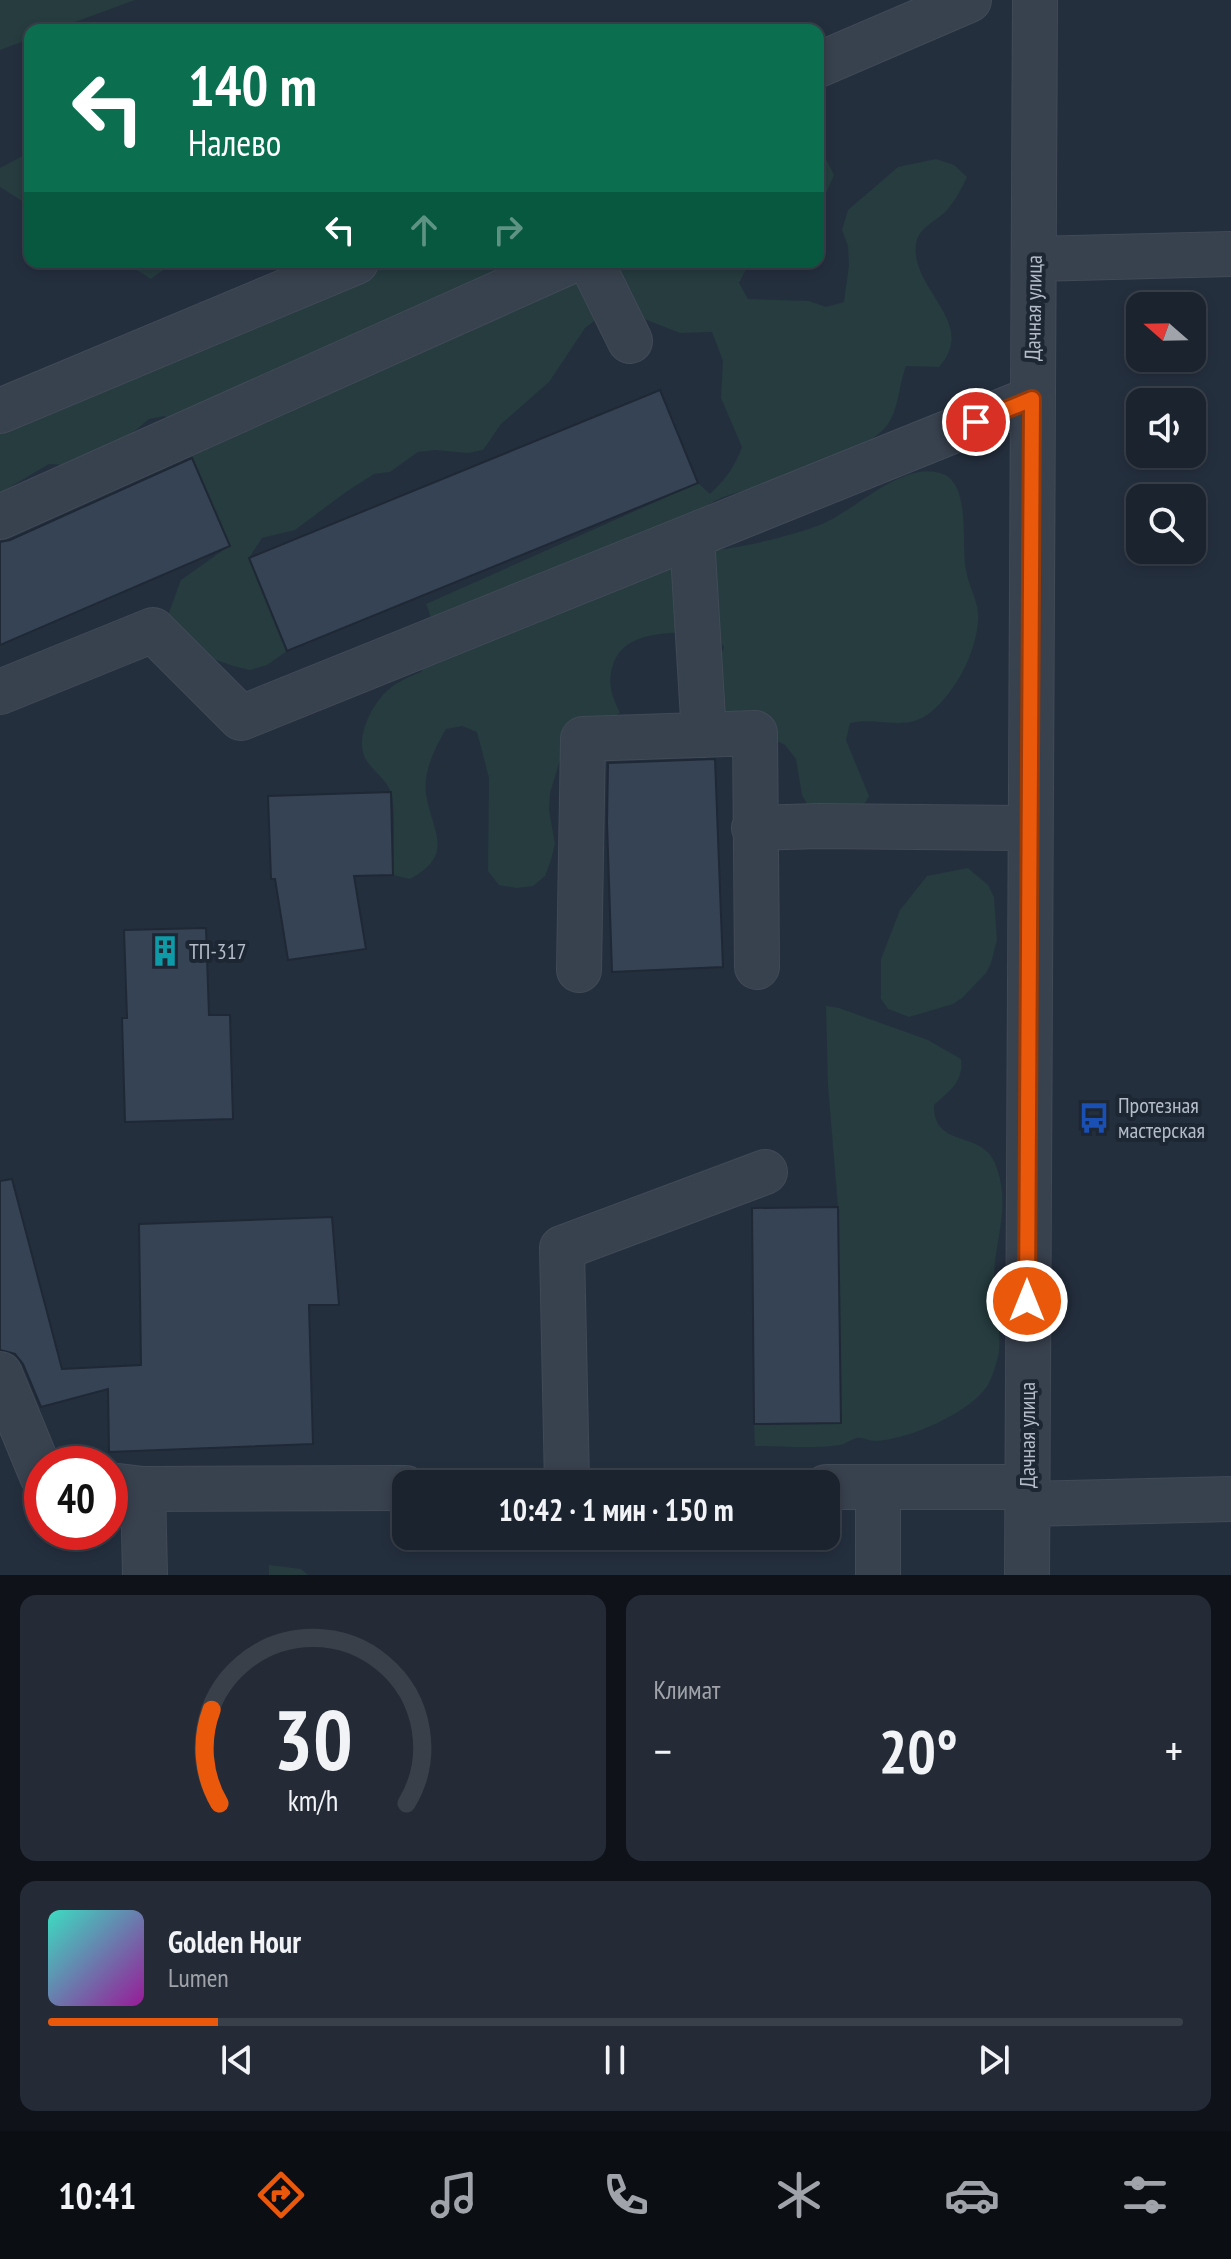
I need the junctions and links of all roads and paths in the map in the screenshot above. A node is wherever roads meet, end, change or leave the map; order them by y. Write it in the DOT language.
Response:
graph roads {
  1 [pos="969,0"];
  2 [pos="1035,0"];
  3 [pos="824,62"];
  4 [pos="1231,254"];
  5 [pos="1034,259"];
  6 [pos="342,268"];
  7 [pos="556,268"];
  8 [pos="594,268"];
  9 [pos="630,341"];
  10 [pos="1032,399"];
  11 [pos="0,411"];
  12 [pos="0,517"];
  13 [pos="692,537"];
  14 [pos="0,692"];
  15 [pos="704,735"];
  16 [pos="754,828"];
  17 [pos="1030,828"];
  18 [pos="757,967"];
  19 [pos="579,970"];
  20 [pos="765,1172"];
  21 [pos="0,1374"];
  22 [pos="30,1446"];
  23 [pos="567,1470"];
  24 [pos="128,1487"];
  25 [pos="840,1487"];
  26 [pos="878,1487"];
  27 [pos="392,1488"];
  28 [pos="128,1492"];
  29 [pos="1027,1495"];
  30 [pos="1231,1499"];
  31 [pos="145,1575"];
  32 [pos="878,1575"];
  33 [pos="1027,1575"];
  1 -- 3 [label="street"];
  2 -- 5 [label="street, Дачная улица"];
  4 -- 5 [label="street"];
  5 -- 10 [label="street, Дачная улица"];
  6 -- 11 [label="street"];
  7 -- 12 [label="street"];
  8 -- 9 [label="street"];
  10 -- 13 [label="street"];
  10 -- 17 [label="street, Дачная улица"];
  13 -- 14 [label="street"];
  13 -- 15 [label="street"];
  15 -- 16 [label="street"];
  15 -- 19 [label="street"];
  16 -- 17 [label="street"];
  16 -- 18 [label="street"];
  17 -- 29 [label="street, Дачная улица"];
  20 -- 23 [label="street"];
  21 -- 22 [label="street"];
  24 -- 27 [label="street"];
  25 -- 26 [label="street"];
  26 -- 29 [label="street"];
  26 -- 32 [label="street"];
  28 -- 31 [label="street"];
  29 -- 30 [label="street"];
  29 -- 33 [label="street, Дачная улица"];
}
